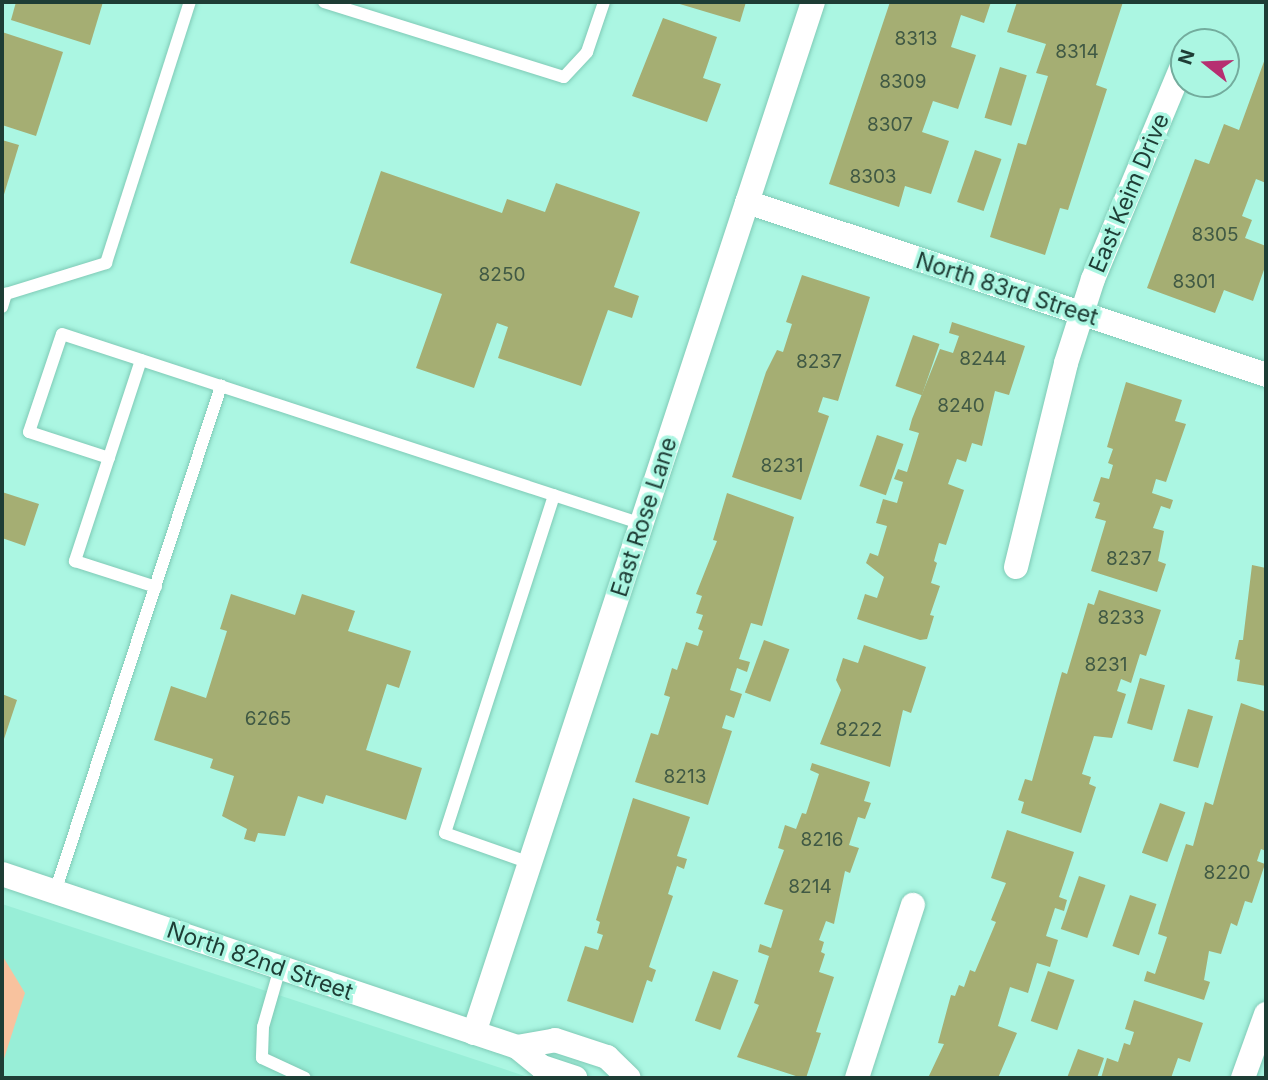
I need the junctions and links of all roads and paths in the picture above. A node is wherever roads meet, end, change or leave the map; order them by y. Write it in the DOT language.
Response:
graph roads {
  1 [pos="190,2"];
  2 [pos="324,2"];
  3 [pos="604,2"];
  4 [pos="813,2"];
  5 [pos="1170,96"];
  6 [pos="747,202"];
  7 [pos="2,307"];
  8 [pos="1081,314"];
  9 [pos="141,360"];
  10 [pos="1266,375"];
  11 [pos="222,386"];
  12 [pos="109,458"];
  13 [pos="554,495"];
  14 [pos="642,524"];
  15 [pos="1016,567"];
  16 [pos="156,587"];
  17 [pos="530,863"];
  18 [pos="2,874"];
  19 [pos="55,892"];
  20 [pos="913,905"];
  21 [pos="280,968"];
  22 [pos="1266,1014"];
  23 [pos="474,1033"];
  24 [pos="517,1047"];
  25 [pos="305,1078"];
  26 [pos="575,1078"];
  27 [pos="629,1078"];
  28 [pos="857,1078"];
  29 [pos="1243,1078"];
  1 -- 7 [label="lane"];
  2 -- 3 [label="lane"];
  4 -- 6 [label="street, East Rose Lane"];
  5 -- 8 [label="street, East Keim Drive"];
  6 -- 8 [label="street, North 83rd Street"];
  6 -- 14 [label="street, East Rose Lane"];
  8 -- 10 [label="street, North 83rd Street"];
  8 -- 15 [label="street, East Keim Drive"];
  9 -- 11 [label="lane"];
  9 -- 12 [label="lane"];
  9 -- 12 [label="lane"];
  11 -- 13 [label="lane"];
  11 -- 16 [label="lane"];
  12 -- 16 [label="lane"];
  13 -- 14 [label="lane"];
  13 -- 17 [label="lane"];
  14 -- 17 [label="street, East Rose Lane"];
  16 -- 19 [label="lane"];
  17 -- 23 [label="street, East Rose Lane"];
  18 -- 19 [label="street, North 82nd Street"];
  19 -- 21 [label="street, North 82nd Street"];
  20 -- 28 [label="street"];
  21 -- 23 [label="street, North 82nd Street"];
  21 -- 25 [label="lane"];
  22 -- 29 [label="street"];
  23 -- 24 [label="street, North 82nd Street"];
  24 -- 26 [label="street, North 82nd Street"];
  24 -- 27 [label="street, North 82nd Street"];
}
